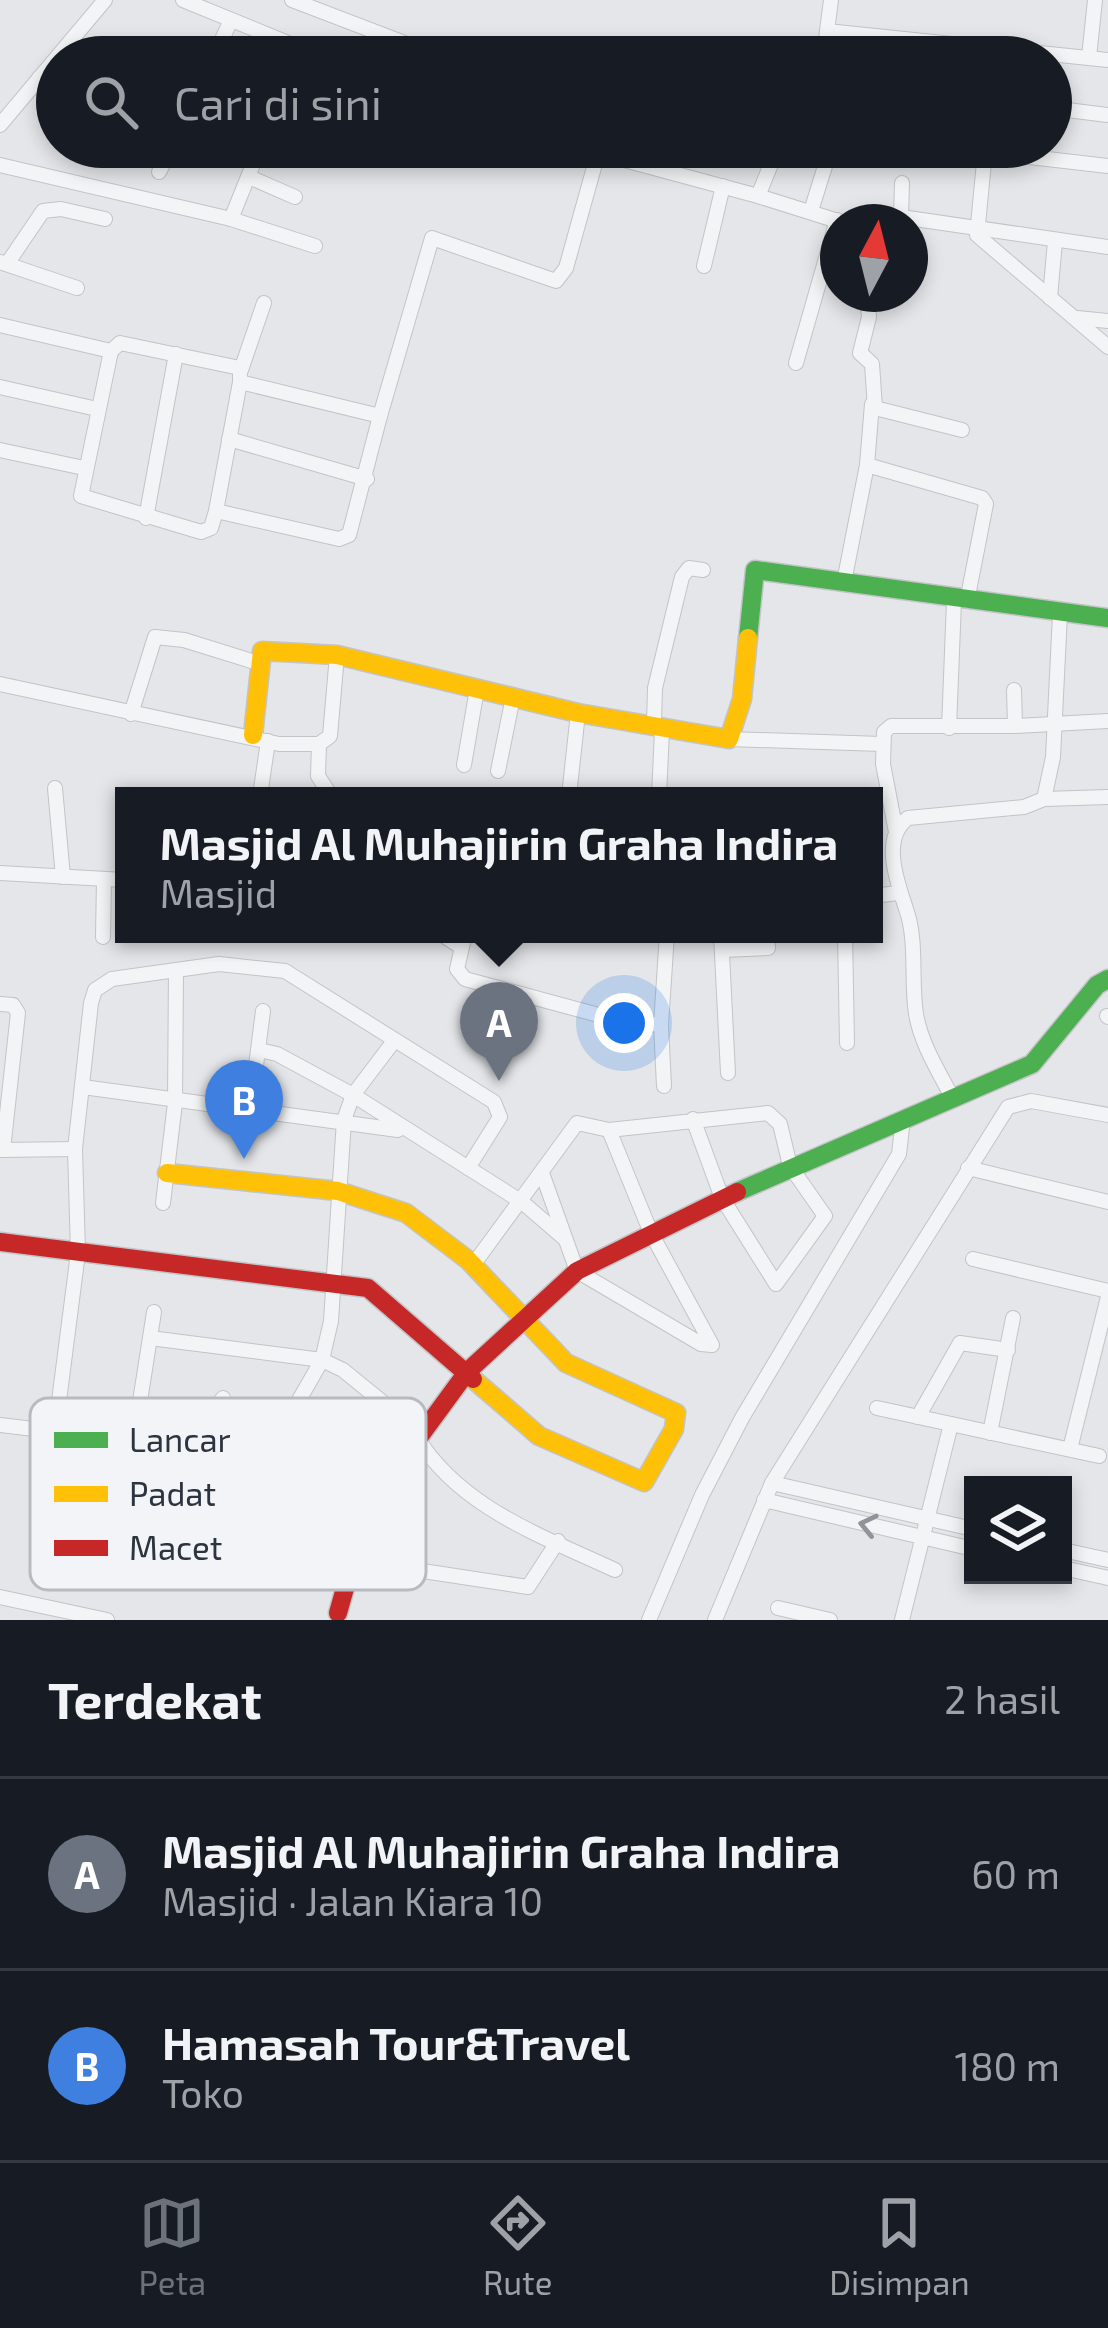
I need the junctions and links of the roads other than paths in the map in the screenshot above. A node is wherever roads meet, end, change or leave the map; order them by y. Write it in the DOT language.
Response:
graph roads {
  1 [pos="83,0"];
  2 [pos="105,0"];
  3 [pos="183,0"];
  4 [pos="292,0"];
  5 [pos="831,0"];
  6 [pos="1095,0"];
  7 [pos="92,14"];
  8 [pos="231,20"];
  9 [pos="827,31"];
  10 [pos="73,36"];
  11 [pos="224,36"];
  12 [pos="263,36"];
  13 [pos="372,36"];
  14 [pos="826,36"];
  15 [pos="877,36"];
  16 [pos="1072,55"];
  17 [pos="1089,57"];
  18 [pos="1108,60"];
  19 [pos="36,80"];
  20 [pos="1072,111"];
  21 [pos="1108,115"];
  22 [pos="0,125"];
  23 [pos="1072,162"];
  24 [pos="0,164"];
  25 [pos="1108,166"];
  26 [pos="161,168"];
  27 [pos="252,168"];
  28 [pos="594,168"];
  29 [pos="653,168"];
  30 [pos="769,168"];
  31 [pos="824,168"];
  32 [pos="984,168"];
  33 [pos="159,172"];
  34 [pos="249,177"];
  35 [pos="902,184"];
  36 [pos="723,187"];
  37 [pos="758,196"];
  38 [pos="295,197"];
  39 [pos="811,211"];
  40 [pos="820,214"];
  41 [pos="105,219"];
  42 [pos="231,219"];
  43 [pos="978,227"];
  44 [pos="1055,241"];
  45 [pos="315,245"];
  46 [pos="1108,247"];
  47 [pos="4,263"];
  48 [pos="704,266"];
  49 [pos="820,284"];
  50 [pos="77,288"];
  51 [pos="1050,298"];
  52 [pos="264,304"];
  53 [pos="869,312"];
  54 [pos="1076,317"];
  55 [pos="1108,321"];
  56 [pos="0,325"];
  57 [pos="1108,347"];
  58 [pos="111,351"];
  59 [pos="176,354"];
  60 [pos="796,363"];
  61 [pos="240,376"];
  62 [pos="0,387"];
  63 [pos="872,403"];
  64 [pos="97,409"];
  65 [pos="380,416"];
  66 [pos="962,430"];
  67 [pos="229,439"];
  68 [pos="0,450"];
  69 [pos="867,466"];
  70 [pos="84,468"];
  71 [pos="367,479"];
  72 [pos="217,511"];
  73 [pos="146,518"];
  74 [pos="703,570"];
  75 [pos="844,582"];
  76 [pos="960,601"];
  77 [pos="1060,614"];
  78 [pos="1108,618"];
  79 [pos="337,655"];
  80 [pos="260,664"];
  81 [pos="0,684"];
  82 [pos="477,689"];
  83 [pos="1014,690"];
  84 [pos="512,697"];
  85 [pos="578,713"];
  86 [pos="131,714"];
  87 [pos="1108,721"];
  88 [pos="1056,723"];
  89 [pos="1015,726"];
  90 [pos="658,727"];
  91 [pos="949,728"];
  92 [pos="260,738"];
  93 [pos="729,739"];
  94 [pos="319,744"];
  95 [pos="882,745"];
  96 [pos="464,765"];
  97 [pos="499,771"];
  98 [pos="260,787"];
  99 [pos="325,787"];
  100 [pos="575,787"];
  101 [pos="659,787"];
  102 [pos="56,788"];
  103 [pos="1108,797"];
  104 [pos="1044,799"];
  105 [pos="896,832"];
  106 [pos="0,874"];
  107 [pos="63,877"];
  108 [pos="104,880"];
  109 [pos="115,880"];
  110 [pos="897,893"];
  111 [pos="883,895"];
  112 [pos="103,937"];
  113 [pos="462,943"];
  114 [pos="666,943"];
  115 [pos="722,943"];
  116 [pos="730,943"];
  117 [pos="768,943"];
  118 [pos="845,943"];
  119 [pos="176,970"];
  120 [pos="1108,980"];
  121 [pos="0,1004"];
  122 [pos="263,1011"];
  123 [pos="661,1025"];
  124 [pos="394,1041"];
  125 [pos="847,1043"];
  126 [pos="259,1050"];
  127 [pos="728,1073"];
  128 [pos="664,1086"];
  129 [pos="83,1087"];
  130 [pos="353,1095"];
  131 [pos="953,1099"];
  132 [pos="175,1103"];
  133 [pos="250,1112"];
  134 [pos="1108,1115"];
  135 [pos="693,1119"];
  136 [pos="903,1119"];
  137 [pos="344,1120"];
  138 [pos="609,1130"];
  139 [pos="408,1132"];
  140 [pos="75,1149"];
  141 [pos="1,1150"];
  142 [pos="790,1166"];
  143 [pos="468,1168"];
  144 [pos="968,1168"];
  145 [pos="167,1173"];
  146 [pos="542,1173"];
  147 [pos="338,1192"];
  148 [pos="722,1198"];
  149 [pos="522,1202"];
  150 [pos="1108,1202"];
  151 [pos="164,1203"];
  152 [pos="651,1233"];
  153 [pos="566,1239"];
  154 [pos="0,1242"];
  155 [pos="78,1253"];
  156 [pos="973,1259"];
  157 [pos="473,1264"];
  158 [pos="578,1271"];
  159 [pos="334,1283"];
  160 [pos="1108,1294"];
  161 [pos="154,1312"];
  162 [pos="1013,1318"];
  163 [pos="524,1323"];
  164 [pos="150,1338"];
  165 [pos="1008,1350"];
  166 [pos="322,1360"];
  167 [pos="467,1372"];
  168 [pos="59,1398"];
  169 [pos="141,1398"];
  170 [pos="300,1398"];
  171 [pos="374,1398"];
  172 [pos="877,1408"];
  173 [pos="918,1417"];
  174 [pos="426,1423"];
  175 [pos="951,1424"];
  176 [pos="0,1425"];
  177 [pos="30,1429"];
  178 [pos="990,1433"];
  179 [pos="1070,1449"];
  180 [pos="426,1452"];
  181 [pos="1099,1456"];
  182 [pos="772,1484"];
  183 [pos="764,1500"];
  184 [pos="927,1519"];
  185 [pos="964,1527"];
  186 [pos="923,1538"];
  187 [pos="558,1541"];
  188 [pos="964,1547"];
  189 [pos="1072,1552"];
  190 [pos="1108,1560"];
  191 [pos="615,1570"];
  192 [pos="1072,1570"];
  193 [pos="426,1574"];
  194 [pos="1108,1578"];
  195 [pos="345,1590"];
  196 [pos="0,1598"];
  197 [pos="778,1608"];
  198 [pos="338,1613"];
  199 [pos="804,1617"];
  200 [pos="107,1620"];
  201 [pos="649,1620"];
  202 [pos="715,1620"];
  203 [pos="830,1620"];
  204 [pos="902,1620"];
  1 -- 7 [label="street"];
  2 -- 7 [label="street"];
  3 -- 8 [label="street"];
  4 -- 13 [label="street"];
  5 -- 9 [label="street"];
  6 -- 17 [label="street"];
  7 -- 10 [label="street"];
  8 -- 11 [label="street"];
  8 -- 12 [label="street"];
  9 -- 14 [label="street"];
  9 -- 15 [label="street"];
  16 -- 17 [label="street"];
  17 -- 18 [label="street"];
  19 -- 22 [label="street"];
  20 -- 21 [label="street"];
  23 -- 25 [label="street"];
  24 -- 42 [label="street"];
  26 -- 33 [label="street"];
  27 -- 34 [label="street"];
  28 -- 65 [label="street"];
  29 -- 36 [label="street"];
  30 -- 37 [label="street"];
  31 -- 39 [label="street"];
  32 -- 43 [label="street"];
  34 -- 38 [label="street"];
  34 -- 42 [label="street"];
  35 -- 43 [label="street"];
  36 -- 37 [label="street"];
  36 -- 48 [label="street"];
  37 -- 39 [label="street"];
  39 -- 40 [label="street"];
  41 -- 47 [label="street"];
  42 -- 45 [label="street"];
  43 -- 44 [label="street"];
  43 -- 51 [label="street"];
  44 -- 46 [label="street"];
  44 -- 51 [label="street"];
  47 -- 50 [label="street"];
  49 -- 60 [label="street"];
  51 -- 54 [label="street"];
  52 -- 61 [label="street"];
  53 -- 63 [label="street"];
  54 -- 55 [label="street"];
  54 -- 57 [label="street"];
  56 -- 58 [label="street"];
  58 -- 59 [label="street"];
  58 -- 64 [label="street"];
  59 -- 61 [label="street"];
  59 -- 73 [label="street"];
  61 -- 65 [label="street"];
  61 -- 67 [label="street"];
  62 -- 64 [label="street"];
  63 -- 66 [label="street"];
  63 -- 69 [label="street"];
  64 -- 70 [label="street"];
  65 -- 71 [label="street"];
  67 -- 71 [label="street"];
  67 -- 72 [label="street"];
  68 -- 70 [label="street"];
  69 -- 75 [label="street"];
  69 -- 76 [label="street"];
  70 -- 73 [label="street"];
  71 -- 72 [label="street"];
  72 -- 73 [label="street"];
  74 -- 90 [label="street"];
  75 -- 76 [label="street"];
  75 -- 93 [label="street"];
  76 -- 77 [label="street"];
  76 -- 91 [label="street"];
  77 -- 78 [label="street"];
  77 -- 88 [label="street"];
  79 -- 80 [label="street"];
  79 -- 82 [label="street"];
  79 -- 94 [label="street"];
  80 -- 86 [label="street"];
  80 -- 92 [label="street"];
  81 -- 86 [label="street"];
  82 -- 84 [label="street"];
  82 -- 96 [label="street"];
  83 -- 89 [label="street"];
  84 -- 85 [label="street"];
  84 -- 97 [label="street"];
  85 -- 90 [label="street"];
  85 -- 100 [label="street"];
  86 -- 92 [label="street"];
  87 -- 88 [label="street"];
  88 -- 89 [label="street"];
  88 -- 104 [label="street"];
  89 -- 91 [label="street"];
  90 -- 93 [label="street"];
  90 -- 101 [label="street"];
  91 -- 95 [label="street"];
  92 -- 94 [label="street"];
  92 -- 98 [label="street"];
  93 -- 95 [label="street"];
  94 -- 99 [label="street"];
  95 -- 105 [label="street"];
  102 -- 107 [label="street"];
  103 -- 104 [label="street"];
  104 -- 105 [label="street"];
  105 -- 110 [label="street"];
  106 -- 107 [label="street"];
  107 -- 108 [label="street"];
  108 -- 109 [label="street"];
  108 -- 112 [label="street"];
  110 -- 111 [label="street"];
  110 -- 131 [label="street"];
  113 -- 123 [label="street"];
  114 -- 123 [label="street"];
  115 -- 127 [label="street"];
  116 -- 117 [label="street"];
  118 -- 125 [label="street"];
  119 -- 124 [label="street"];
  119 -- 129 [label="street"];
  119 -- 132 [label="street"];
  120 -- 131 [label="street"];
  121 -- 141 [label="street"];
  122 -- 126 [label="street"];
  123 -- 128 [label="street"];
  124 -- 130 [label="street"];
  124 -- 143 [label="street"];
  126 -- 130 [label="street"];
  126 -- 133 [label="street"];
  129 -- 132 [label="street"];
  129 -- 140 [label="street"];
  130 -- 137 [label="street"];
  130 -- 139 [label="street"];
  131 -- 136 [label="street"];
  132 -- 133 [label="street"];
  132 -- 145 [label="street"];
  133 -- 137 [label="street"];
  134 -- 144 [label="street"];
  135 -- 138 [label="street"];
  135 -- 142 [label="street"];
  135 -- 148 [label="street"];
  136 -- 142 [label="street"];
  136 -- 201 [label="street"];
  137 -- 139 [label="street"];
  137 -- 147 [label="street"];
  138 -- 146 [label="street"];
  138 -- 152 [label="street"];
  139 -- 143 [label="street"];
  140 -- 141 [label="street"];
  140 -- 155 [label="street"];
  142 -- 148 [label="street"];
  142 -- 148 [label="street"];
  143 -- 149 [label="street"];
  144 -- 150 [label="street"];
  144 -- 182 [label="street"];
  145 -- 147 [label="street"];
  145 -- 151 [label="street"];
  146 -- 149 [label="street"];
  146 -- 153 [label="street"];
  147 -- 157 [label="street"];
  147 -- 159 [label="street"];
  148 -- 152 [label="street"];
  149 -- 153 [label="street"];
  149 -- 157 [label="street"];
  152 -- 158 [label="street"];
  152 -- 158 [label="street"];
  153 -- 158 [label="street"];
  154 -- 155 [label="street"];
  155 -- 159 [label="street"];
  155 -- 168 [label="street"];
  156 -- 160 [label="street"];
  157 -- 163 [label="street"];
  158 -- 163 [label="street"];
  159 -- 166 [label="street"];
  159 -- 167 [label="street"];
  160 -- 179 [label="street"];
  161 -- 164 [label="street"];
  162 -- 165 [label="street"];
  163 -- 167 [label="street"];
  163 -- 167 [label="street"];
  164 -- 166 [label="street"];
  164 -- 169 [label="street"];
  165 -- 173 [label="street"];
  165 -- 178 [label="street"];
  166 -- 170 [label="street"];
  166 -- 171 [label="street"];
  167 -- 174 [label="street"];
  172 -- 173 [label="street"];
  173 -- 175 [label="street"];
  175 -- 178 [label="street"];
  175 -- 184 [label="street"];
  176 -- 177 [label="street"];
  178 -- 179 [label="street"];
  179 -- 181 [label="street"];
  180 -- 187 [label="street"];
  182 -- 183 [label="street"];
  182 -- 184 [label="street"];
  186 -- 183 [label="street, one-way"];
  183 -- 202 [label="street"];
  184 -- 185 [label="street"];
  184 -- 186 [label="street"];
  186 -- 188 [label="street"];
  186 -- 204 [label="street"];
  187 -- 191 [label="street"];
  187 -- 193 [label="street"];
  189 -- 190 [label="street"];
  192 -- 194 [label="street"];
  195 -- 198 [label="street"];
  196 -- 200 [label="street"];
  197 -- 199 [label="street"];
  199 -- 203 [label="street"];
}
